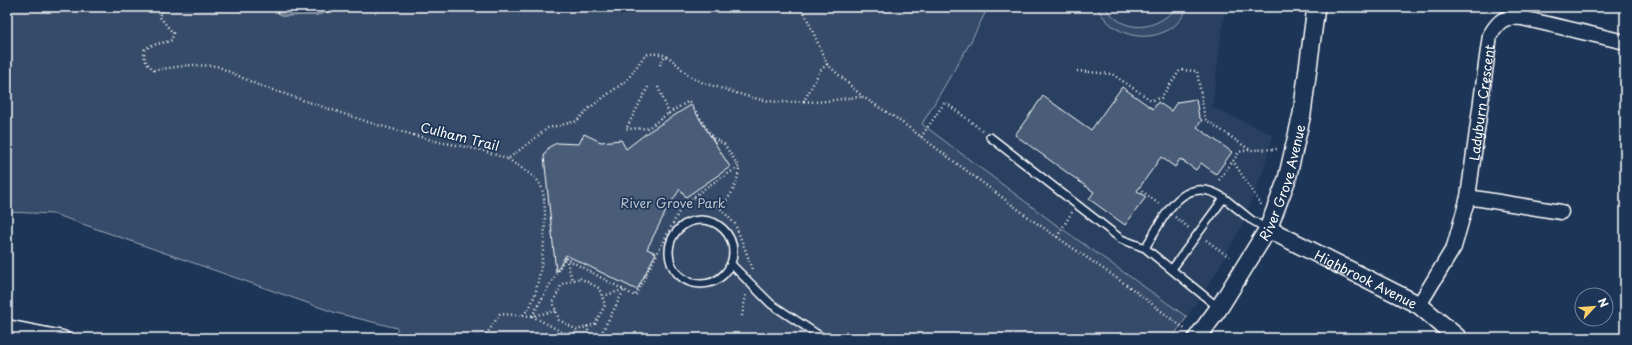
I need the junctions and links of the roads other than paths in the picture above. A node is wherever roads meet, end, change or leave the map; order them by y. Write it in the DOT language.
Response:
graph roads {
  1 [pos="1316,7"];
  2 [pos="1625,42"];
  3 [pos="990,137"];
  4 [pos="1468,197"];
  5 [pos="1224,198"];
  6 [pos="1561,212"];
  7 [pos="1269,223"];
  8 [pos="1145,248"];
  9 [pos="731,264"];
  10 [pos="1172,270"];
  11 [pos="1420,305"];
  12 [pos="1219,308"];
  13 [pos="7,326"];
  14 [pos="62,338"];
  15 [pos="823,338"];
  16 [pos="1197,338"];
  17 [pos="1458,338"];
  1 -- 7 [label="street, River Grove Avenue"];
  2 -- 4 [label="street, Ladyburn Crescent"];
  3 -- 8 [label="lane"];
  4 -- 6 [label="street"];
  4 -- 11 [label="street, Ladyburn Crescent"];
  5 -- 7 [label="lane"];
  5 -- 8 [label="lane"];
  5 -- 10 [label="lane"];
  7 -- 11 [label="street, Highbrook Avenue"];
  7 -- 12 [label="street, River Grove Avenue"];
  8 -- 10 [label="lane"];
  9 -- 9 [label="lane"];
  9 -- 15 [label="lane"];
  10 -- 12 [label="lane"];
  11 -- 17 [label="street, Highbrook Avenue"];
  12 -- 16 [label="street, River Grove Avenue"];
  13 -- 14 [label="street"];
}
